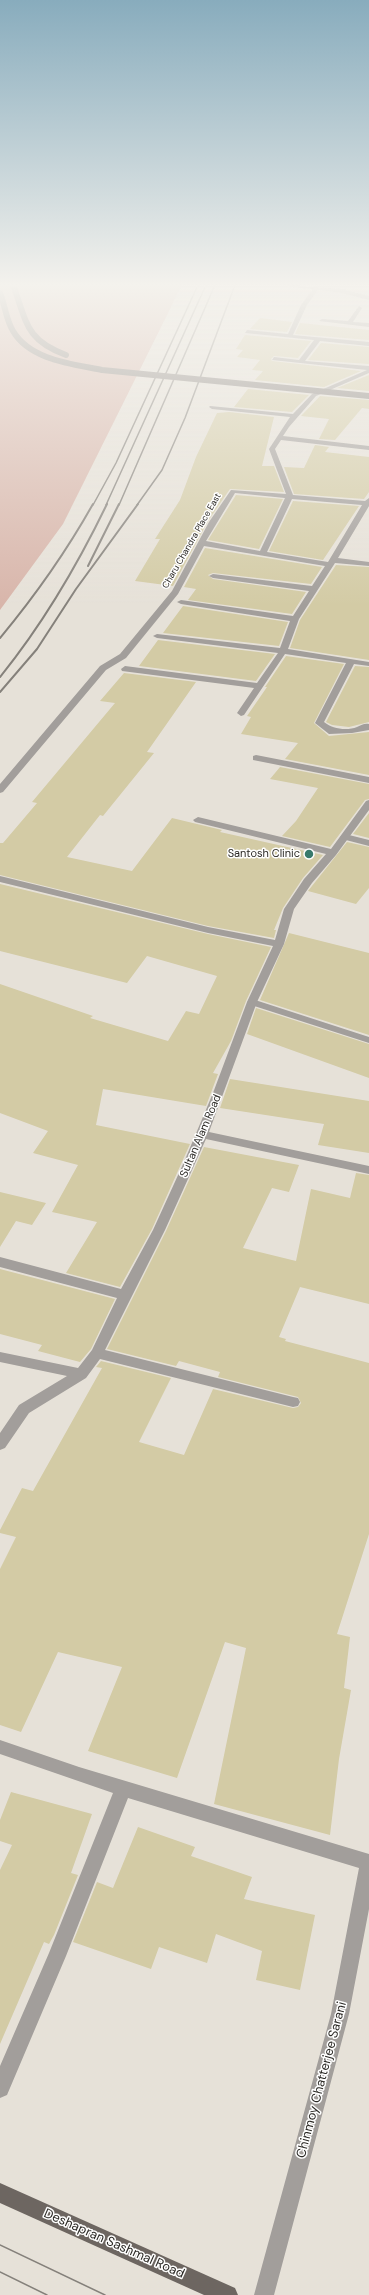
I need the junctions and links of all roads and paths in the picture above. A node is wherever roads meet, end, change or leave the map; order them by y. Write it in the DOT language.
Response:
graph roads {
  1 [pos="320,392"];
  2 [pos="329,392"];
  3 [pos="369,396"];
  4 [pos="212,408"];
  5 [pos="295,416"];
  6 [pos="279,438"];
  7 [pos="369,448"];
  8 [pos="290,495"];
  9 [pos="368,503"];
  10 [pos="202,544"];
  11 [pos="263,553"];
  12 [pos="332,563"];
  13 [pos="369,564"];
  14 [pos="213,576"];
  15 [pos="316,589"];
  16 [pos="181,602"];
  17 [pos="295,619"];
  18 [pos="157,636"];
  19 [pos="283,651"];
  20 [pos="352,662"];
  21 [pos="369,664"];
  22 [pos="125,669"];
  23 [pos="259,686"];
  24 [pos="241,713"];
  25 [pos="369,727"];
  26 [pos="256,758"];
  27 [pos="369,780"];
  28 [pos="0,790"];
  29 [pos="369,803"];
  30 [pos="198,820"];
  31 [pos="345,836"];
  32 [pos="369,843"];
  33 [pos="333,853"];
  34 [pos="0,879"];
  35 [pos="278,944"];
  36 [pos="252,1002"];
  37 [pos="368,1040"];
  38 [pos="201,1134"];
  39 [pos="369,1170"];
  40 [pos="0,1262"];
  41 [pos="125,1295"];
  42 [pos="97,1353"];
  43 [pos="0,1357"];
  44 [pos="81,1374"];
  45 [pos="293,1402"];
  46 [pos="0,1444"];
  47 [pos="0,1747"];
  48 [pos="124,1788"];
  49 [pos="369,1863"];
  50 [pos="0,2088"];
  51 [pos="0,2193"];
  52 [pos="228,2295"];
  53 [pos="264,2295"];
  1 -- 5 [label="street"];
  2 -- 3 [label="main road, bridge"];
  4 -- 5 [label="street"];
  5 -- 6 [label="street"];
  6 -- 7 [label="street"];
  6 -- 8 [label="street"];
  8 -- 9 [label="street, Charu Chandra Place East"];
  8 -- 10 [label="street, Charu Chandra Place East"];
  8 -- 11 [label="street"];
  9 -- 12 [label="street"];
  10 -- 11 [label="street"];
  10 -- 28 [label="street, Charu Chandra Place East"];
  11 -- 12 [label="street"];
  12 -- 13 [label="street"];
  12 -- 15 [label="street"];
  14 -- 15 [label="street"];
  15 -- 17 [label="street"];
  16 -- 17 [label="street"];
  17 -- 19 [label="street"];
  18 -- 19 [label="street"];
  19 -- 20 [label="street"];
  19 -- 23 [label="street"];
  20 -- 21 [label="street"];
  20 -- 25 [label="street"];
  22 -- 23 [label="street"];
  23 -- 24 [label="street"];
  26 -- 27 [label="street"];
  29 -- 31 [label="street, Sultan Alam Road"];
  30 -- 33 [label="street"];
  31 -- 32 [label="street"];
  31 -- 33 [label="street, Sultan Alam Road"];
  33 -- 35 [label="street, Sultan Alam Road"];
  34 -- 35 [label="street"];
  35 -- 36 [label="street, Sultan Alam Road"];
  36 -- 37 [label="street"];
  36 -- 38 [label="street, Sultan Alam Road"];
  38 -- 39 [label="street"];
  38 -- 41 [label="street, Sultan Alam Road"];
  40 -- 41 [label="street"];
  41 -- 42 [label="street, Sultan Alam Road"];
  42 -- 44 [label="street, Sultan Alam Road"];
  42 -- 45 [label="street"];
  43 -- 44 [label="street"];
  44 -- 46 [label="street, Sultan Alam Road"];
  47 -- 48 [label="street"];
  48 -- 49 [label="street"];
  48 -- 50 [label="street"];
  49 -- 53 [label="street, Chinmoy Chatterjee Sarani"];
  51 -- 52 [label="main road, Deshapran Sashmal Road"];
}
